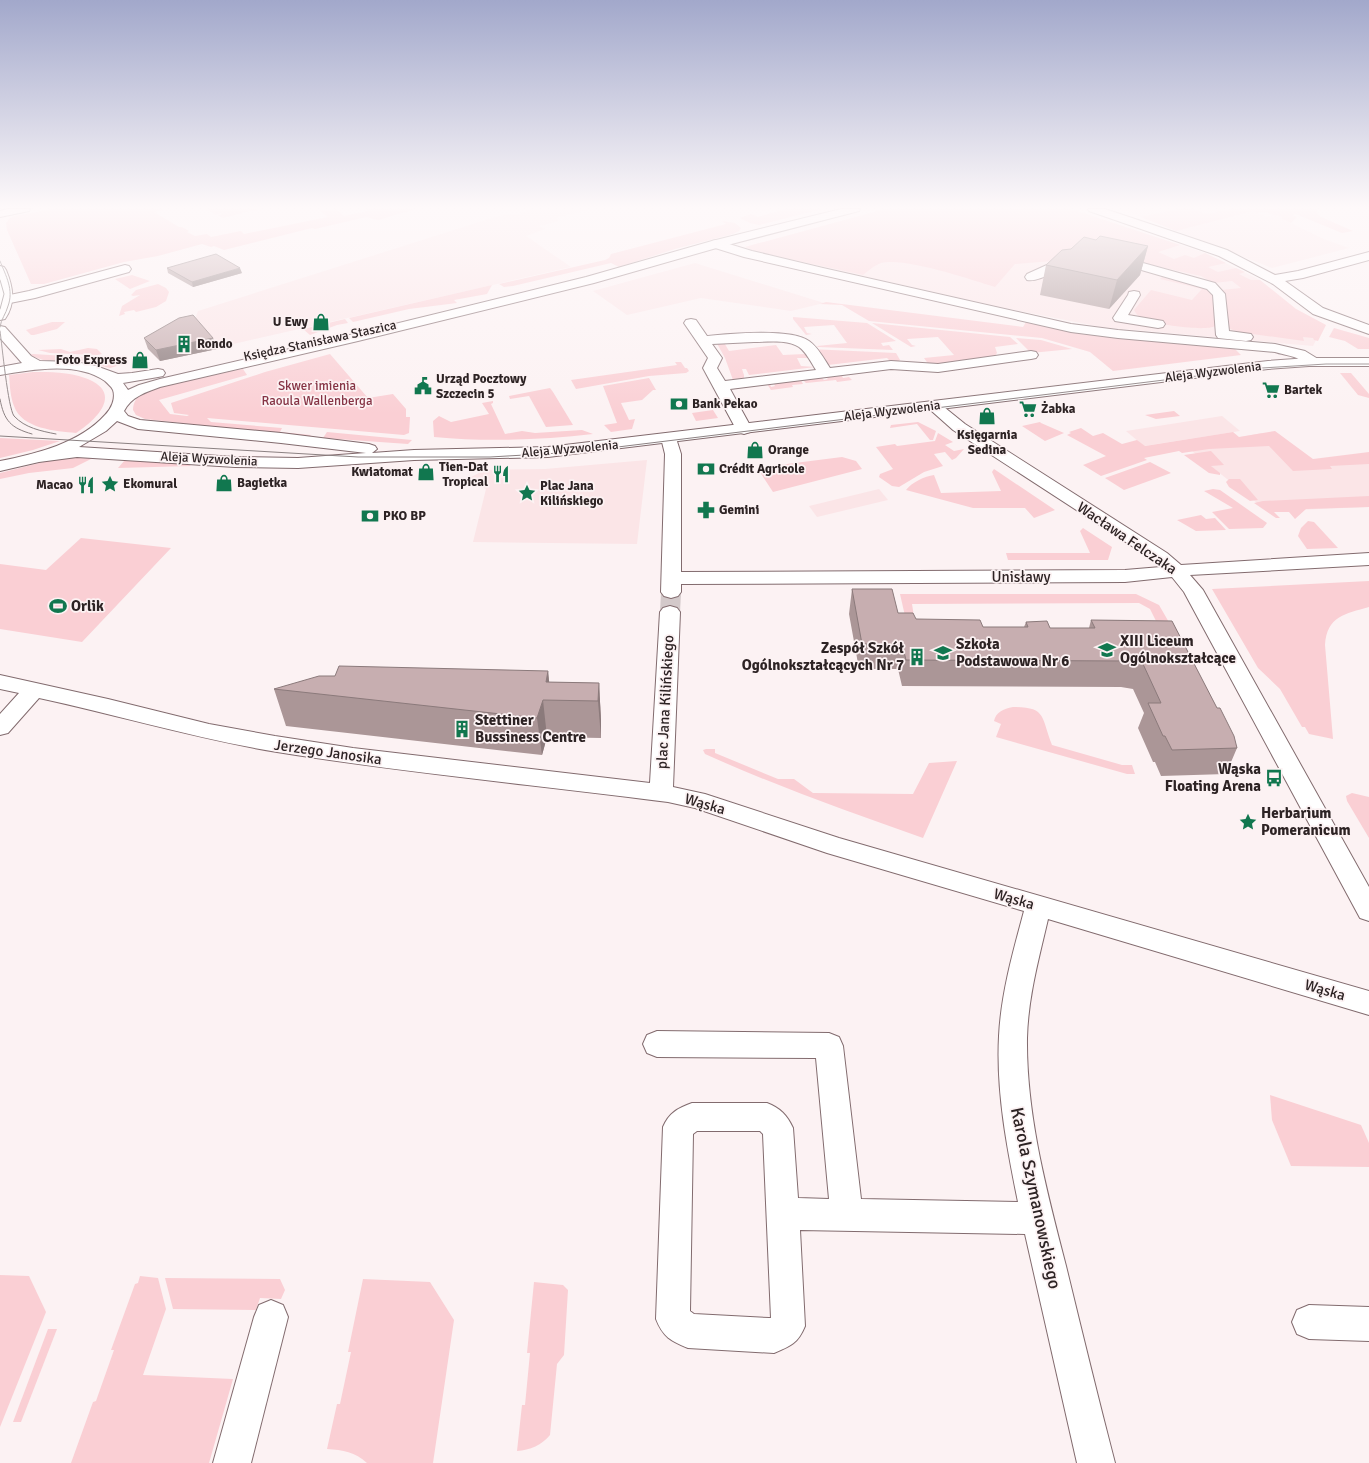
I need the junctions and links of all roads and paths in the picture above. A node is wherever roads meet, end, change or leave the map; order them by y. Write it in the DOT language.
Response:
graph roads {
  1 [pos="3,277"];
  2 [pos="95,277"];
  3 [pos="600,277"];
  4 [pos="846,277"];
  5 [pos="1179,277"];
  6 [pos="1270,277"];
  7 [pos="1284,277"];
  8 [pos="1273,279"];
  9 [pos="1134,294"];
  10 [pos="2,309"];
  11 [pos="416,322"];
  12 [pos="691,322"];
  13 [pos="0,330"];
  14 [pos="1369,330"];
  15 [pos="1223,335"];
  16 [pos="703,341"];
  17 [pos="1306,343"];
  18 [pos="1238,344"];
  19 [pos="902,352"];
  20 [pos="1031,355"];
  21 [pos="1313,362"];
  22 [pos="1369,362"];
  23 [pos="1285,364"];
  24 [pos="46,366"];
  25 [pos="908,366"];
  26 [pos="0,371"];
  27 [pos="825,372"];
  28 [pos="105,375"];
  29 [pos="720,386"];
  30 [pos="934,406"];
  31 [pos="118,408"];
  32 [pos="744,429"];
  33 [pos="669,438"];
  34 [pos="414,455"];
  35 [pos="39,457"];
  36 [pos="3,466"];
  37 [pos="1369,559"];
  38 [pos="1178,572"];
  39 [pos="671,594"];
  40 [pos="0,682"];
  41 [pos="35,690"];
  42 [pos="0,728"];
  43 [pos="661,793"];
  44 [pos="1038,906"];
  45 [pos="1369,911"];
  46 [pos="1369,1003"];
  47 [pos="657,1044"];
  48 [pos="783,1214"];
  49 [pos="847,1215"];
  50 [pos="1038,1218"];
  51 [pos="271,1317"];
  52 [pos="1309,1322"];
  53 [pos="1369,1324"];
  54 [pos="232,1463"];
  55 [pos="1096,1463"];
  1 -- 10 [label="street"];
  2 -- 10 [label="street"];
  3 -- 11 [label="street, Księdza Stanisława Staszica"];
  4 -- 18 [label="street"];
  5 -- 15 [label="street"];
  6 -- 8 [label="street"];
  7 -- 8 [label="street"];
  8 -- 14 [label="street"];
  9 -- 15 [label="street"];
  11 -- 28 [label="street, Księdza Stanisława Staszica"];
  11 -- 31 [label="street, Księdza Stanisława Staszica"];
  12 -- 16 [label="street"];
  13 -- 24 [label="street"];
  15 -- 17 [label="street"];
  16 -- 27 [label="street"];
  16 -- 29 [label="street"];
  18 -- 21 [label="street"];
  18 -- 23 [label="street"];
  19 -- 25 [label="street"];
  20 -- 25 [label="street"];
  21 -- 22 [label="street, Aleja Wyzwolenia"];
  21 -- 23 [label="street, Aleja Wyzwolenia"];
  23 -- 30 [label="street, Aleja Wyzwolenia"];
  24 -- 26 [label="street"];
  24 -- 28 [label="street, Księdza Stanisława Staszica"];
  25 -- 27 [label="street"];
  27 -- 29 [label="street"];
  28 -- 31 [label="street"];
  29 -- 32 [label="street"];
  30 -- 32 [label="street, Aleja Wyzwolenia"];
  30 -- 38 [label="street, Wacława Felczaka"];
  31 -- 34 [label="street, Aleja Wyzwolenia"];
  31 -- 35 [label="street, Księdza Stanisława Staszica"];
  32 -- 33 [label="street, Aleja Wyzwolenia"];
  33 -- 34 [label="street, Aleja Wyzwolenia"];
  33 -- 39 [label="street, plac Jana Kilińskiego"];
  34 -- 35 [label="street, Aleja Wyzwolenia"];
  35 -- 36 [label="street"];
  37 -- 38 [label="street, Unisławy"];
  38 -- 39 [label="street, Unisławy"];
  38 -- 45 [label="street, Wacława Felczaka"];
  39 -- 43 [label="street, plac Jana Kilińskiego"];
  40 -- 41 [label="street, Jerzego Janosika"];
  41 -- 42 [label="street"];
  41 -- 43 [label="street, Jerzego Janosika"];
  43 -- 44 [label="street, Wąska"];
  44 -- 46 [label="street, Wąska"];
  44 -- 50 [label="street, Karola Szymanowskiego"];
  47 -- 49 [label="street"];
  48 -- 48 [label="street"];
  48 -- 49 [label="street"];
  49 -- 50 [label="street"];
  50 -- 55 [label="street, Karola Szymanowskiego"];
  51 -- 54 [label="street"];
  52 -- 53 [label="street"];
}
